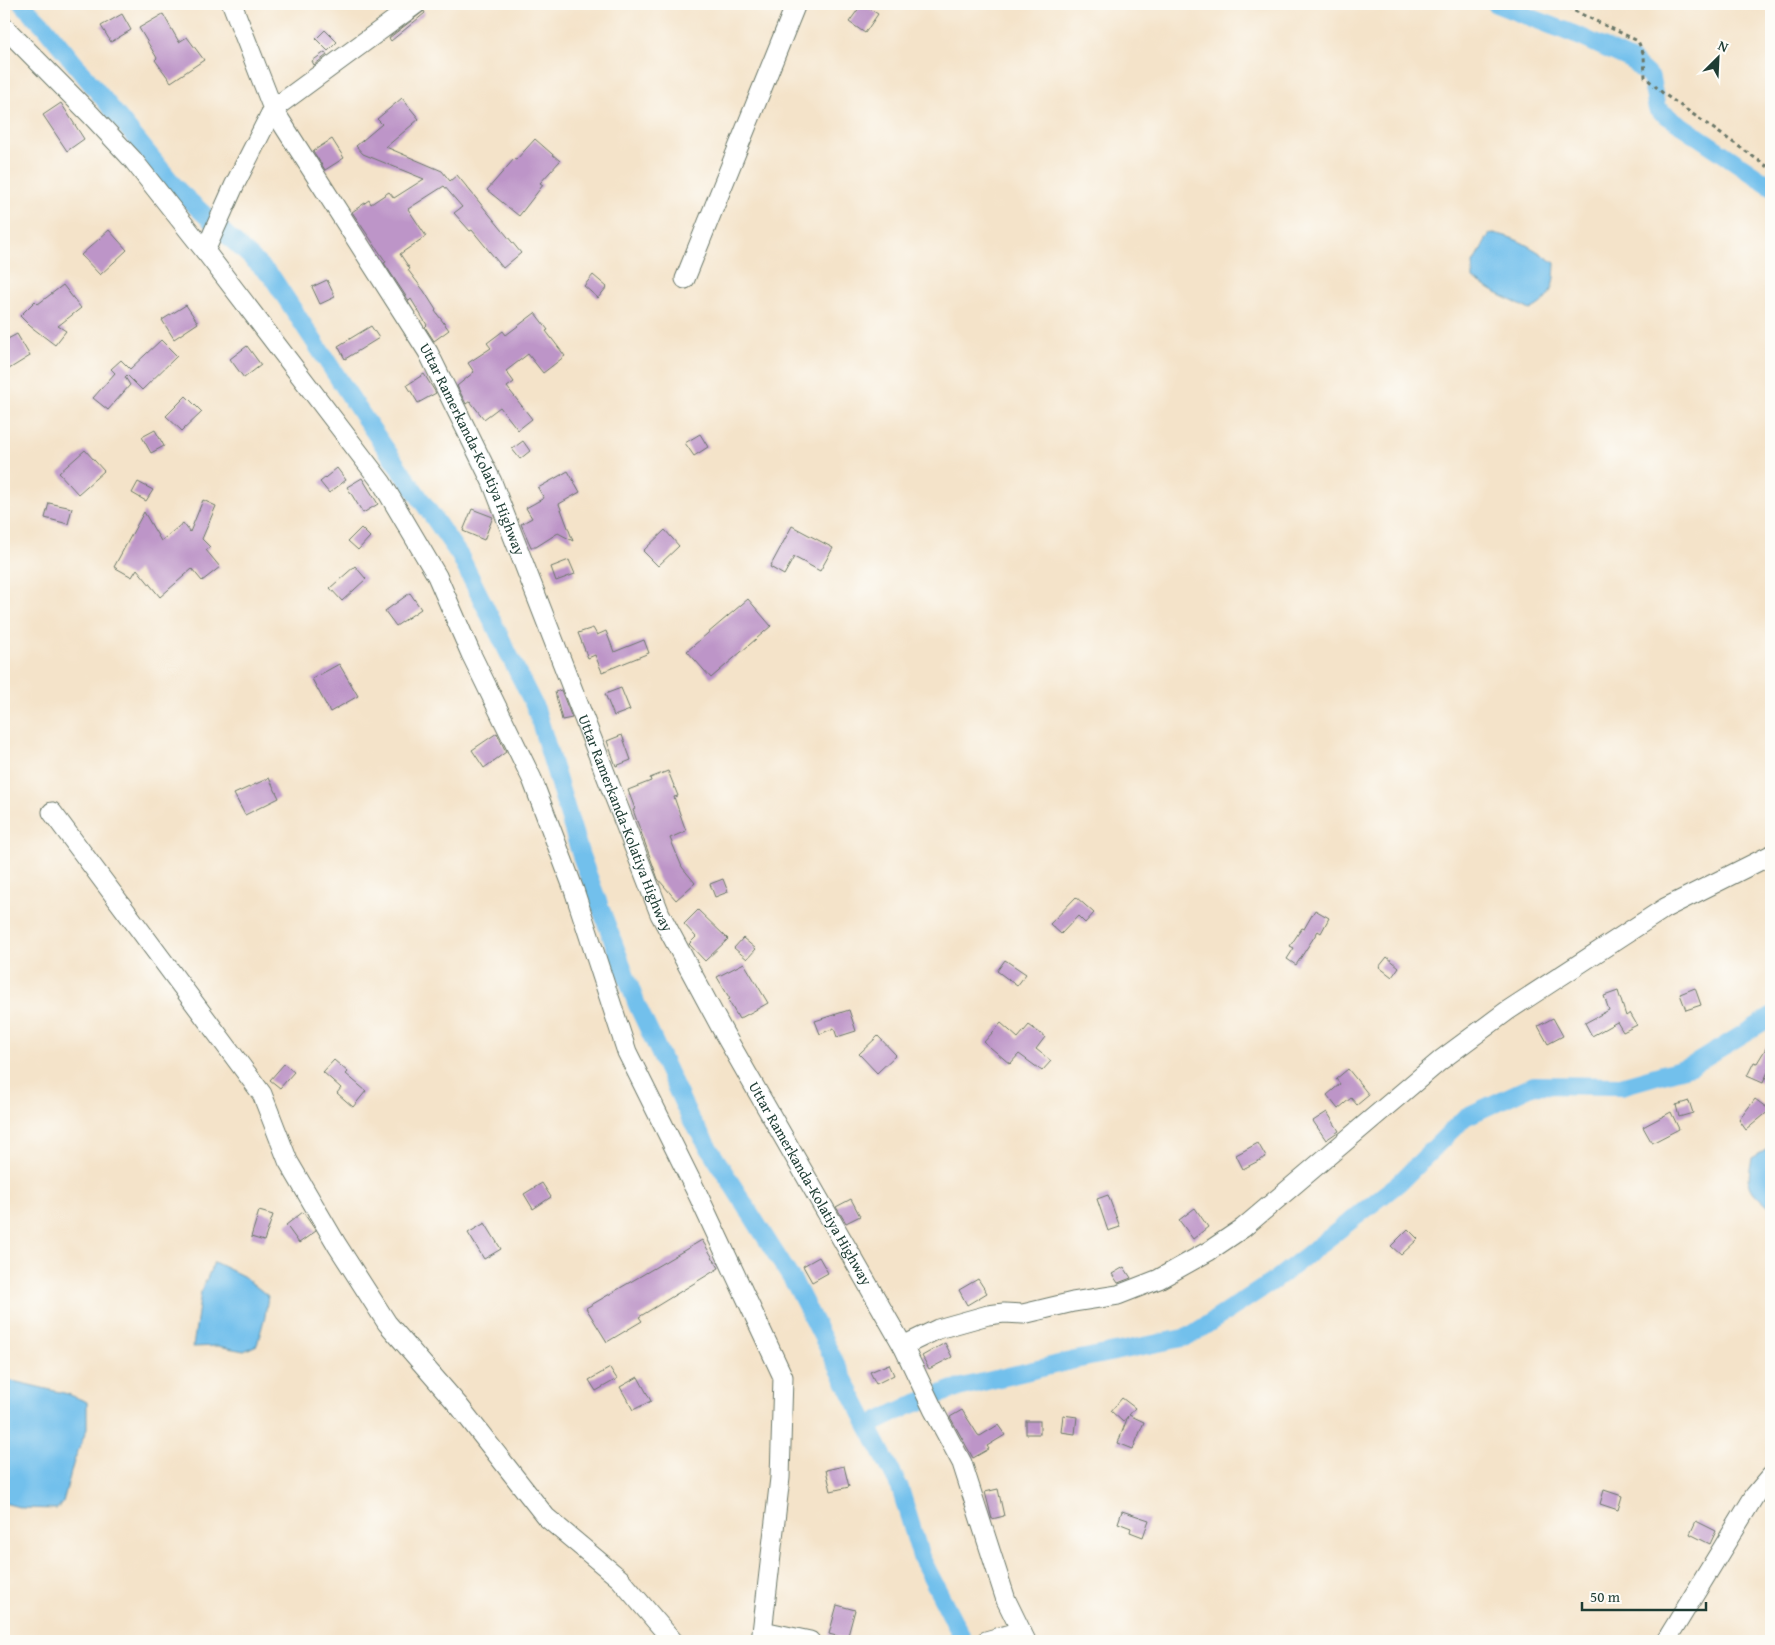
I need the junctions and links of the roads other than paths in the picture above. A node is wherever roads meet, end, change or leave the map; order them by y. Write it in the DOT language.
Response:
graph roads {
  1 [pos="232,4"];
  2 [pos="416,4"];
  3 [pos="796,4"];
  4 [pos="4,27"];
  5 [pos="273,109"];
  6 [pos="207,246"];
  7 [pos="685,279"];
  8 [pos="52,812"];
  9 [pos="1771,855"];
  10 [pos="906,1352"];
  11 [pos="1771,1476"];
  12 [pos="762,1636"];
  13 [pos="1024,1636"];
  14 [pos="673,1641"];
  15 [pos="810,1641"];
  16 [pos="986,1641"];
  17 [pos="1666,1641"];
  1 -- 5 [label="street, Uttar Ramerkanda-Kolatiya Highway"];
  2 -- 5 [label="street"];
  3 -- 7 [label="street"];
  4 -- 6 [label="street"];
  5 -- 6 [label="street"];
  5 -- 10 [label="street, Uttar Ramerkanda-Kolatiya Highway"];
  6 -- 12 [label="street"];
  8 -- 14 [label="street"];
  9 -- 10 [label="street"];
  10 -- 13 [label="street, Uttar Ramerkanda-Kolatiya Highway"];
  11 -- 17 [label="street"];
  12 -- 15 [label="street"];
  13 -- 16 [label="street"];
}
